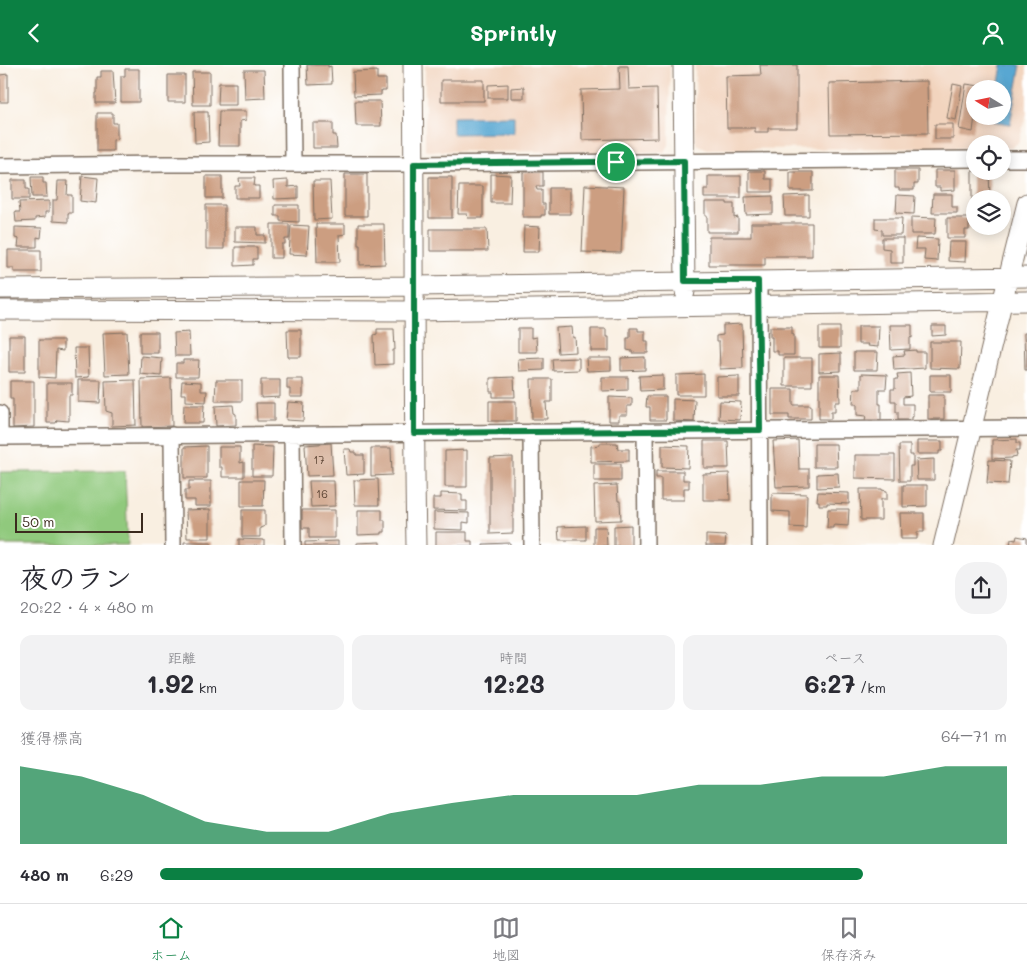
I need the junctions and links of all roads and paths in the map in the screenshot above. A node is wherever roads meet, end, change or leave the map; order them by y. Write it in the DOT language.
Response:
graph roads {
  1 [pos="292,65"];
  2 [pos="413,65"];
  3 [pos="683,65"];
  4 [pos="966,159"];
  5 [pos="1011,159"];
  6 [pos="1027,159"];
  7 [pos="684,161"];
  8 [pos="293,164"];
  9 [pos="414,164"];
  10 [pos="0,166"];
  11 [pos="1027,203"];
  12 [pos="1008,277"];
  13 [pos="1027,277"];
  14 [pos="685,281"];
  15 [pos="758,281"];
  16 [pos="415,286"];
  17 [pos="0,289"];
  18 [pos="1003,301"];
  19 [pos="1027,301"];
  20 [pos="758,305"];
  21 [pos="685,306"];
  22 [pos="0,310"];
  23 [pos="414,311"];
  24 [pos="0,413"];
  25 [pos="972,428"];
  26 [pos="1027,428"];
  27 [pos="760,430"];
  28 [pos="645,431"];
  29 [pos="531,432"];
  30 [pos="414,433"];
  31 [pos="292,434"];
  32 [pos="172,435"];
  33 [pos="0,437"];
  34 [pos="173,545"];
  35 [pos="293,545"];
  36 [pos="416,545"];
  37 [pos="532,545"];
  38 [pos="646,545"];
  39 [pos="760,545"];
  40 [pos="943,545"];
  1 -- 8 [label="street"];
  2 -- 9 [label="street"];
  3 -- 7 [label="street"];
  4 -- 7 [label="street"];
  5 -- 6 [label="street"];
  7 -- 9 [label="street"];
  7 -- 14 [label="street"];
  8 -- 9 [label="street"];
  8 -- 10 [label="street"];
  9 -- 16 [label="street"];
  11 -- 12 [label="street"];
  12 -- 13 [label="street"];
  12 -- 15 [label="street"];
  12 -- 18 [label="street"];
  14 -- 15 [label="street"];
  14 -- 16 [label="street"];
  14 -- 21 [label="street"];
  15 -- 20 [label="street"];
  16 -- 17 [label="street"];
  16 -- 23 [label="street"];
  18 -- 19 [label="street"];
  18 -- 20 [label="street"];
  18 -- 25 [label="street"];
  20 -- 21 [label="street"];
  20 -- 27 [label="street"];
  21 -- 23 [label="street"];
  22 -- 23 [label="street"];
  23 -- 30 [label="street"];
  24 -- 33 [label="street"];
  25 -- 26 [label="street"];
  25 -- 27 [label="street"];
  25 -- 40 [label="street"];
  27 -- 28 [label="street"];
  27 -- 39 [label="street"];
  28 -- 29 [label="street"];
  28 -- 38 [label="street"];
  29 -- 30 [label="street"];
  29 -- 37 [label="street"];
  30 -- 31 [label="street"];
  30 -- 36 [label="street"];
  31 -- 32 [label="street"];
  31 -- 35 [label="street"];
  32 -- 33 [label="street"];
  32 -- 34 [label="street"];
}
